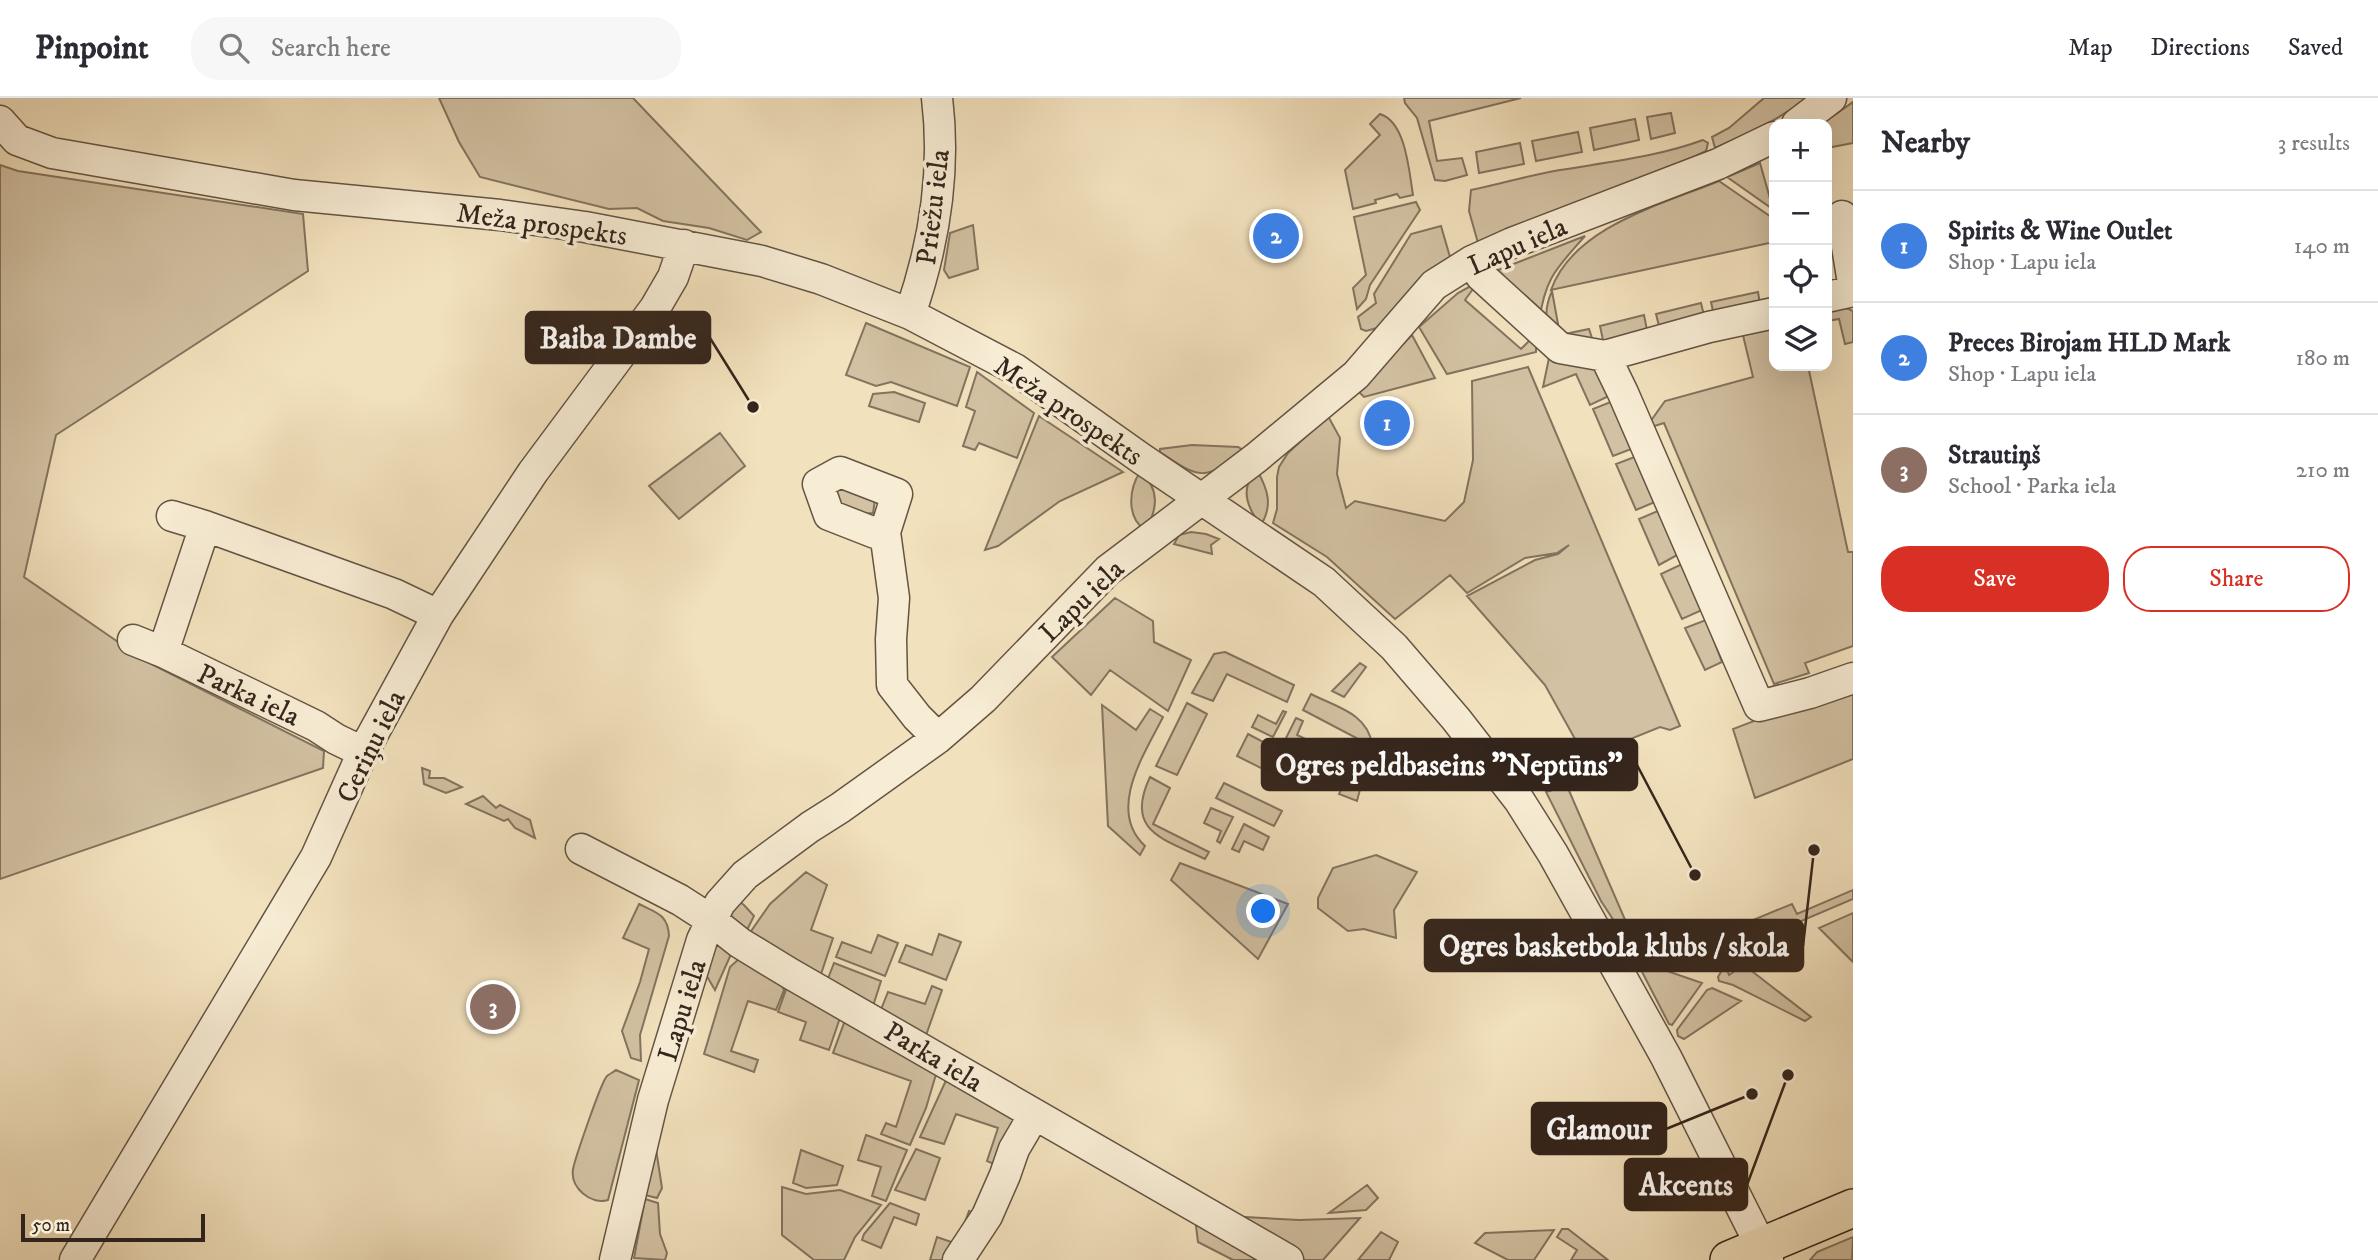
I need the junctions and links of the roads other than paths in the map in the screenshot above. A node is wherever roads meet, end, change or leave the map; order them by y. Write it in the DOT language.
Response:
graph roads {
  1 [pos="937,98"];
  2 [pos="1831,98"];
  3 [pos="1804,119"];
  4 [pos="0,121"];
  5 [pos="1769,139"];
  6 [pos="1841,217"];
  7 [pos="684,245"];
  8 [pos="1472,261"];
  9 [pos="1853,283"];
  10 [pos="1853,291"];
  11 [pos="1832,297"];
  12 [pos="910,314"];
  13 [pos="1769,314"];
  14 [pos="1605,356"];
  15 [pos="1200,498"];
  16 [pos="172,516"];
  17 [pos="205,526"];
  18 [pos="885,532"];
  19 [pos="438,615"];
  20 [pos="133,640"];
  21 [pos="163,652"];
  22 [pos="1853,678"];
  23 [pos="938,738"];
  24 [pos="363,752"];
  25 [pos="582,849"];
  26 [pos="711,920"];
  27 [pos="1034,1115"];
  28 [pos="1853,1208"];
  29 [pos="1753,1255"];
  30 [pos="75,1260"];
  31 [pos="615,1260"];
  32 [pos="958,1260"];
  33 [pos="1289,1260"];
  1 -- 12 [label="street, Priežu iela"];
  2 -- 3 [label="street"];
  4 -- 7 [label="street, Meža prospekts"];
  5 -- 8 [label="street, Lapu iela"];
  6 -- 9 [label="street"];
  7 -- 12 [label="street, Meža prospekts"];
  7 -- 19 [label="street, Ceriņu iela"];
  8 -- 14 [label="street"];
  8 -- 15 [label="street, Lapu iela"];
  10 -- 11 [label="street"];
  12 -- 15 [label="street, Meža prospekts"];
  13 -- 14 [label="street"];
  14 -- 22 [label="street"];
  15 -- 23 [label="street, Lapu iela"];
  15 -- 29 [label="street, Meža prospekts"];
  16 -- 17 [label="street"];
  17 -- 19 [label="street"];
  17 -- 21 [label="street"];
  18 -- 23 [label="street"];
  19 -- 24 [label="street, Ceriņu iela"];
  20 -- 21 [label="street, Parka iela"];
  21 -- 24 [label="street, Parka iela"];
  23 -- 26 [label="street, Lapu iela"];
  24 -- 30 [label="street, Ceriņu iela"];
  25 -- 26 [label="street, Parka iela"];
  26 -- 27 [label="street, Parka iela"];
  26 -- 31 [label="street, Lapu iela"];
  27 -- 32 [label="street"];
  27 -- 33 [label="street, Parka iela"];
  28 -- 29 [label="main road"];
}
